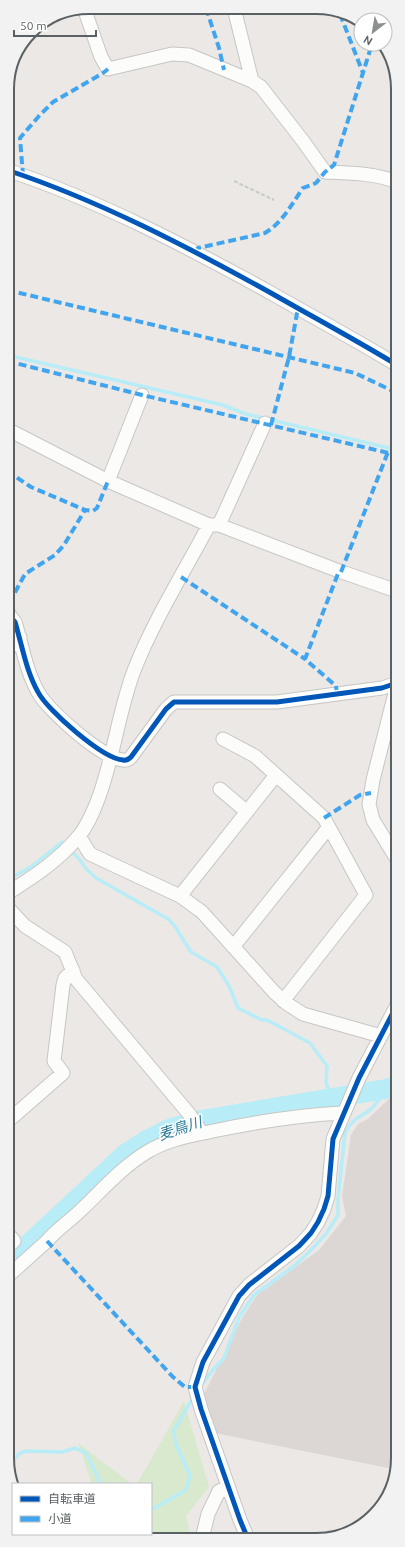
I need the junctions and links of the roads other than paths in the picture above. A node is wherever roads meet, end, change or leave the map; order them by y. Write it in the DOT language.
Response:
graph roads {
  1 [pos="86,14"];
  2 [pos="235,14"];
  3 [pos="252,81"];
  4 [pos="14,173"];
  5 [pos="391,180"];
  6 [pos="391,362"];
  7 [pos="142,395"];
  8 [pos="265,423"];
  9 [pos="14,433"];
  10 [pos="108,480"];
  11 [pos="214,525"];
  12 [pos="391,588"];
  13 [pos="14,620"];
  14 [pos="20,637"];
  15 [pos="14,640"];
  16 [pos="391,684"];
  17 [pos="391,706"];
  18 [pos="223,739"];
  19 [pos="111,756"];
  20 [pos="276,775"];
  21 [pos="220,789"];
  22 [pos="247,812"];
  23 [pos="329,827"];
  24 [pos="79,836"];
  25 [pos="391,850"];
  26 [pos="14,890"];
  27 [pos="180,896"];
  28 [pos="14,914"];
  29 [pos="233,947"];
  30 [pos="73,970"];
  31 [pos="283,1001"];
  32 [pos="391,1017"];
  33 [pos="381,1036"];
  34 [pos="343,1113"];
  35 [pos="14,1116"];
  36 [pos="202,1133"];
  37 [pos="14,1271"];
  38 [pos="229,1488"];
  39 [pos="203,1533"];
  40 [pos="246,1533"];
  1 -- 3 [label="street"];
  2 -- 3 [label="street"];
  3 -- 5 [label="street"];
  4 -- 6 [label="street"];
  7 -- 10 [label="street"];
  8 -- 11 [label="street"];
  9 -- 10 [label="street"];
  10 -- 11 [label="street"];
  11 -- 12 [label="street"];
  11 -- 19 [label="street"];
  13 -- 14 [label="street"];
  14 -- 15 [label="street"];
  14 -- 19 [label="street"];
  16 -- 19 [label="street"];
  17 -- 25 [label="street"];
  18 -- 20 [label="street"];
  19 -- 24 [label="street"];
  20 -- 22 [label="street"];
  20 -- 23 [label="street"];
  21 -- 22 [label="street"];
  22 -- 27 [label="street"];
  23 -- 29 [label="street"];
  23 -- 31 [label="street"];
  24 -- 26 [label="street"];
  24 -- 27 [label="street"];
  27 -- 29 [label="street"];
  28 -- 30 [label="street"];
  29 -- 31 [label="street"];
  30 -- 35 [label="street"];
  30 -- 36 [label="street"];
  31 -- 33 [label="street"];
  32 -- 33 [label="street"];
  33 -- 34 [label="street"];
  34 -- 36 [label="street"];
  34 -- 38 [label="street"];
  36 -- 37 [label="street"];
  38 -- 39 [label="street"];
  38 -- 40 [label="street"];
}
